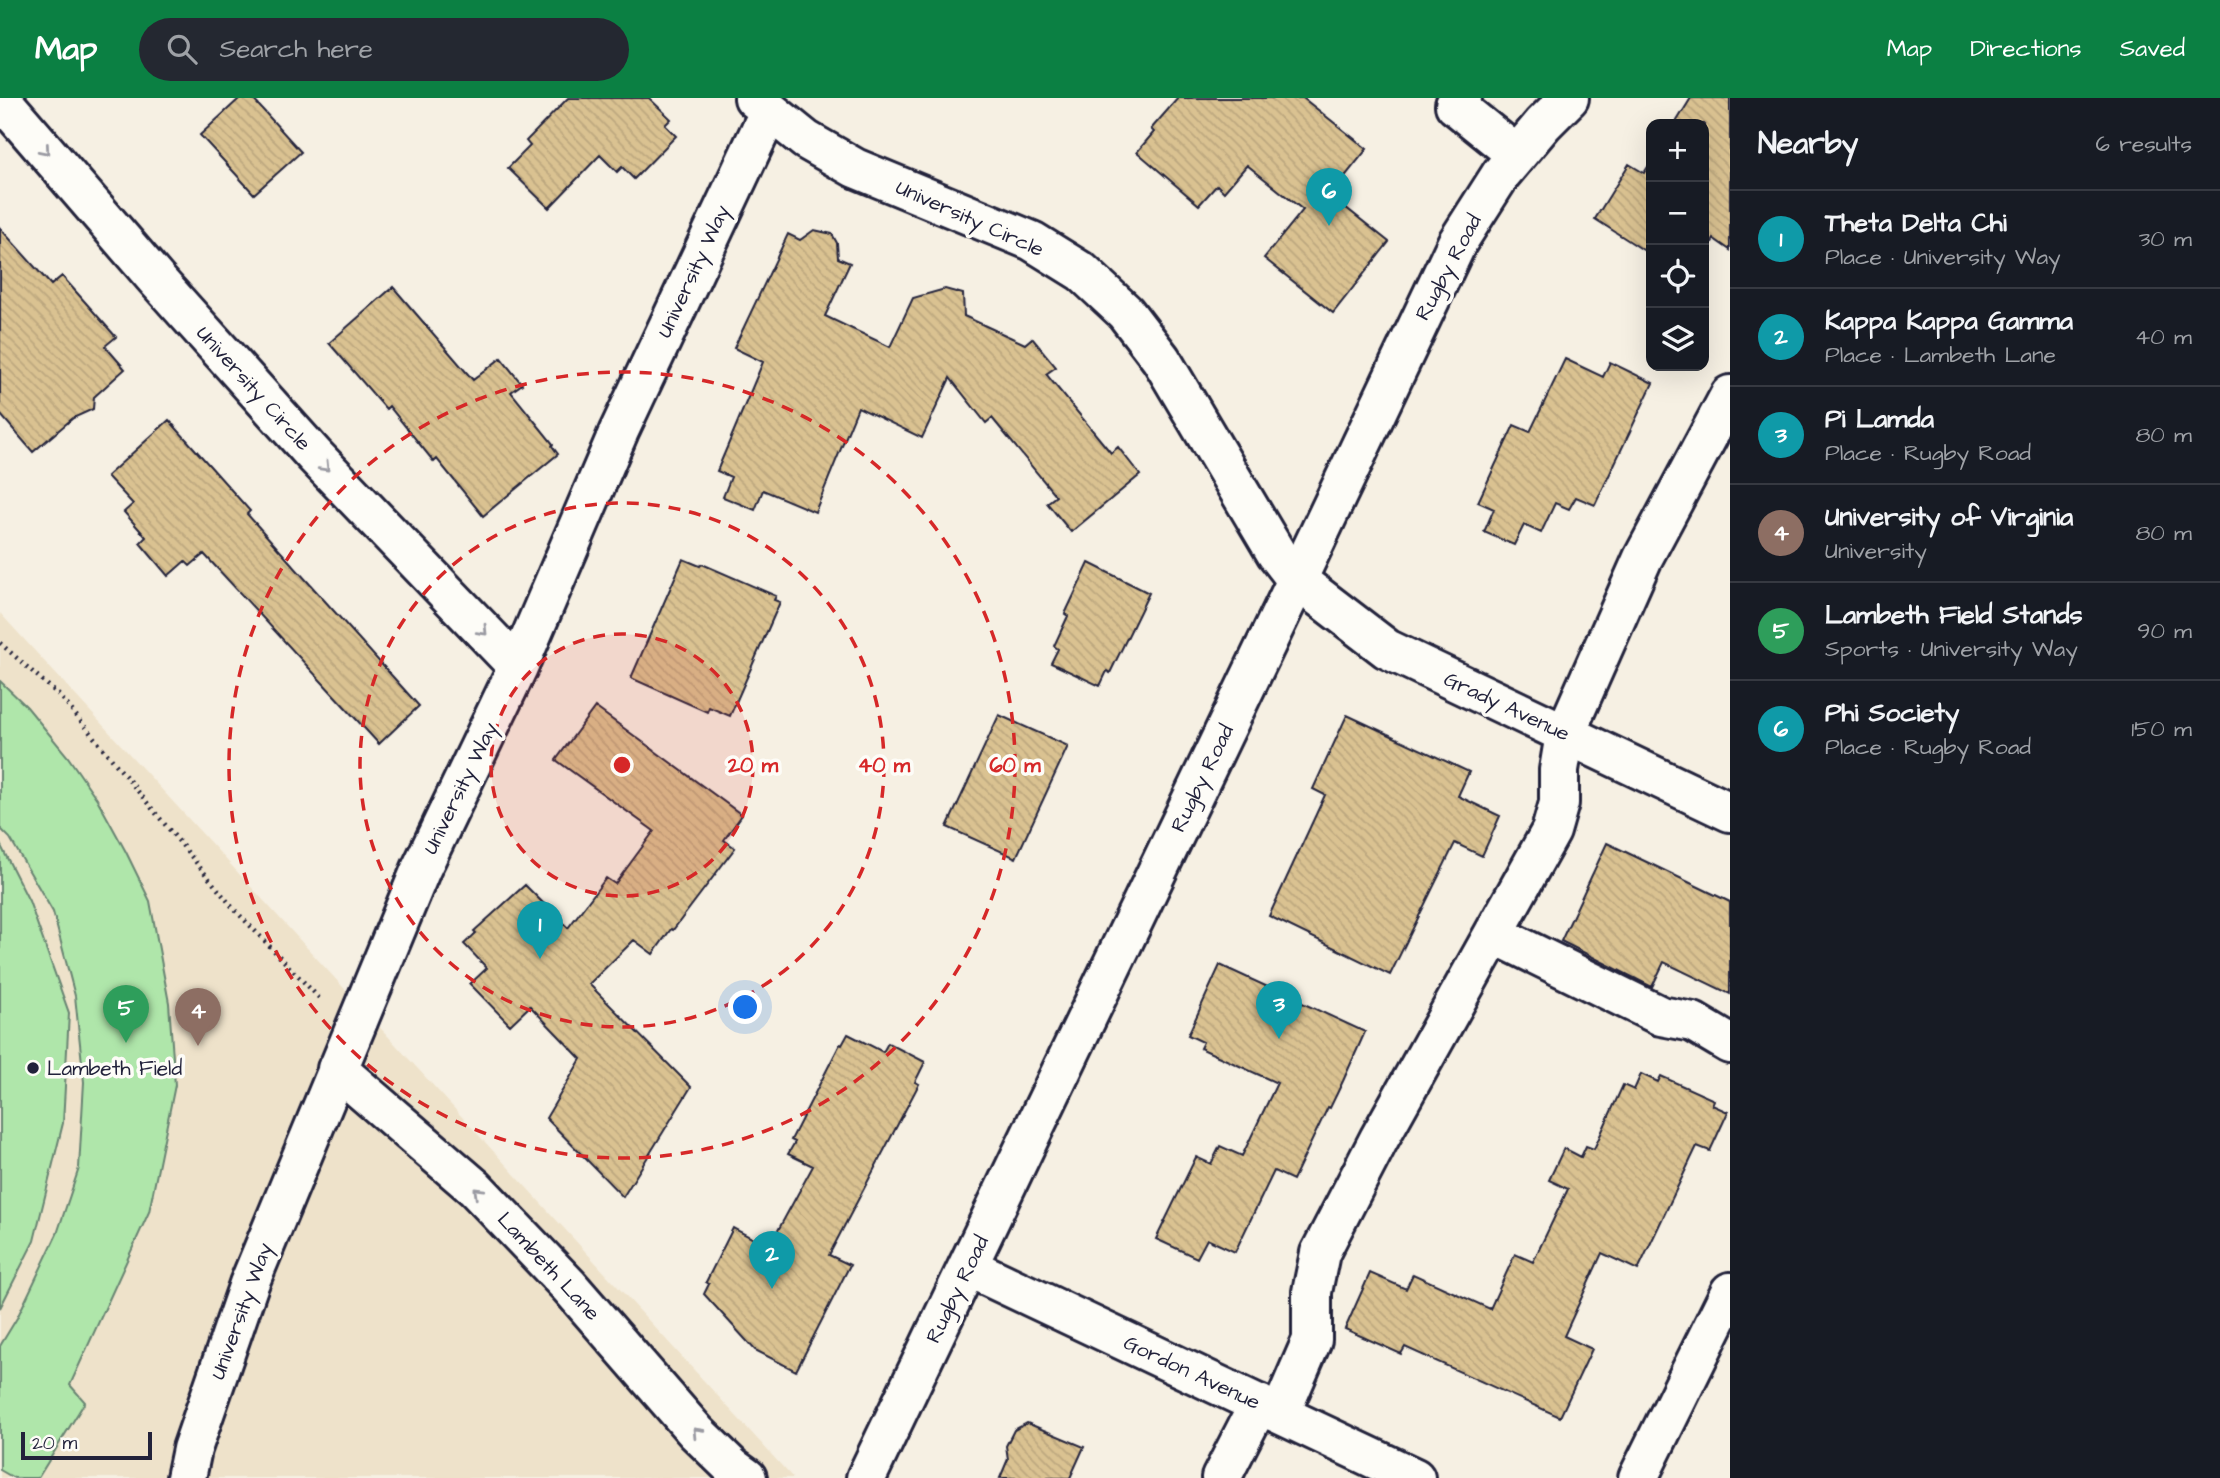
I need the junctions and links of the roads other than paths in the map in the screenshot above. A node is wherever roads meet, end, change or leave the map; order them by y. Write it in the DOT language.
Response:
graph roads {
  1 [pos="0,98"];
  2 [pos="1569,98"];
  3 [pos="1455,100"];
  4 [pos="761,105"];
  5 [pos="1517,155"];
  6 [pos="1730,395"];
  7 [pos="1297,580"];
  8 [pos="518,667"];
  9 [pos="1565,734"];
  10 [pos="1730,812"];
  11 [pos="1494,934"];
  12 [pos="1730,1044"];
  13 [pos="337,1069"];
  14 [pos="968,1267"];
  15 [pos="1730,1292"];
  16 [pos="1270,1409"];
  17 [pos="186,1478"];
  18 [pos="747,1478"];
  19 [pos="866,1478"];
  20 [pos="1222,1478"];
  21 [pos="1415,1478"];
  22 [pos="1639,1478"];
  1 -- 8 [label="street, University Circle, one-way"];
  2 -- 5 [label="street, Rugby Road"];
  3 -- 5 [label="street"];
  4 -- 7 [label="street, University Circle"];
  4 -- 8 [label="street, University Way"];
  5 -- 7 [label="street, Rugby Road"];
  6 -- 9 [label="street"];
  7 -- 9 [label="street, Grady Avenue"];
  7 -- 14 [label="street, Rugby Road"];
  8 -- 13 [label="street, University Way"];
  9 -- 10 [label="street, Grady Avenue"];
  9 -- 11 [label="street"];
  11 -- 12 [label="street"];
  11 -- 16 [label="street"];
  13 -- 17 [label="street, University Way"];
  18 -- 13 [label="street, Lambeth Lane, one-way"];
  14 -- 16 [label="street, Gordon Avenue"];
  14 -- 19 [label="street, Rugby Road"];
  15 -- 22 [label="street"];
  16 -- 20 [label="street"];
  16 -- 21 [label="street, Gordon Avenue"];
}
